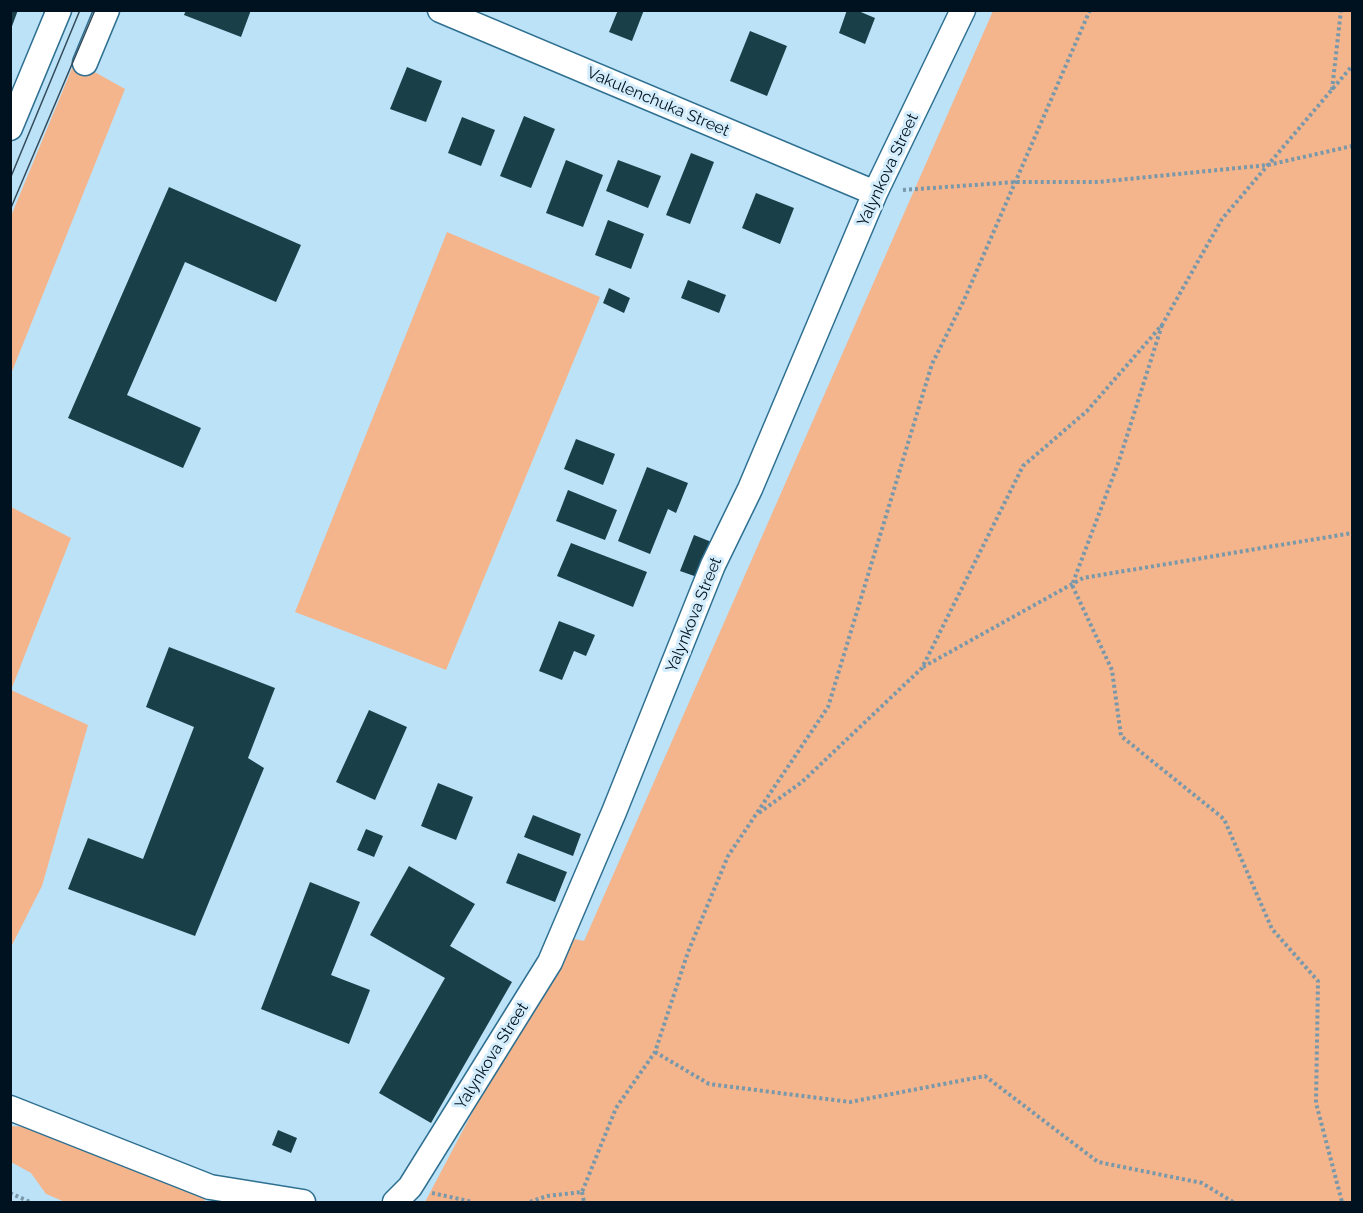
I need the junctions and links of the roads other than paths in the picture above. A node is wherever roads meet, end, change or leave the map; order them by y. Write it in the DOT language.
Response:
graph roads {
  1 [pos="59,10"];
  2 [pos="107,10"];
  3 [pos="440,10"];
  4 [pos="963,10"];
  5 [pos="85,63"];
  6 [pos="10,128"];
  7 [pos="876,193"];
  8 [pos="10,1108"];
  9 [pos="402,1195"];
  10 [pos="303,1203"];
  1 -- 6 [label="street"];
  2 -- 5 [label="street"];
  3 -- 7 [label="street, Vakulenchuka Street"];
  4 -- 7 [label="street, Yalynkova Street"];
  7 -- 9 [label="street, Yalynkova Street"];
  8 -- 10 [label="street"];
}
